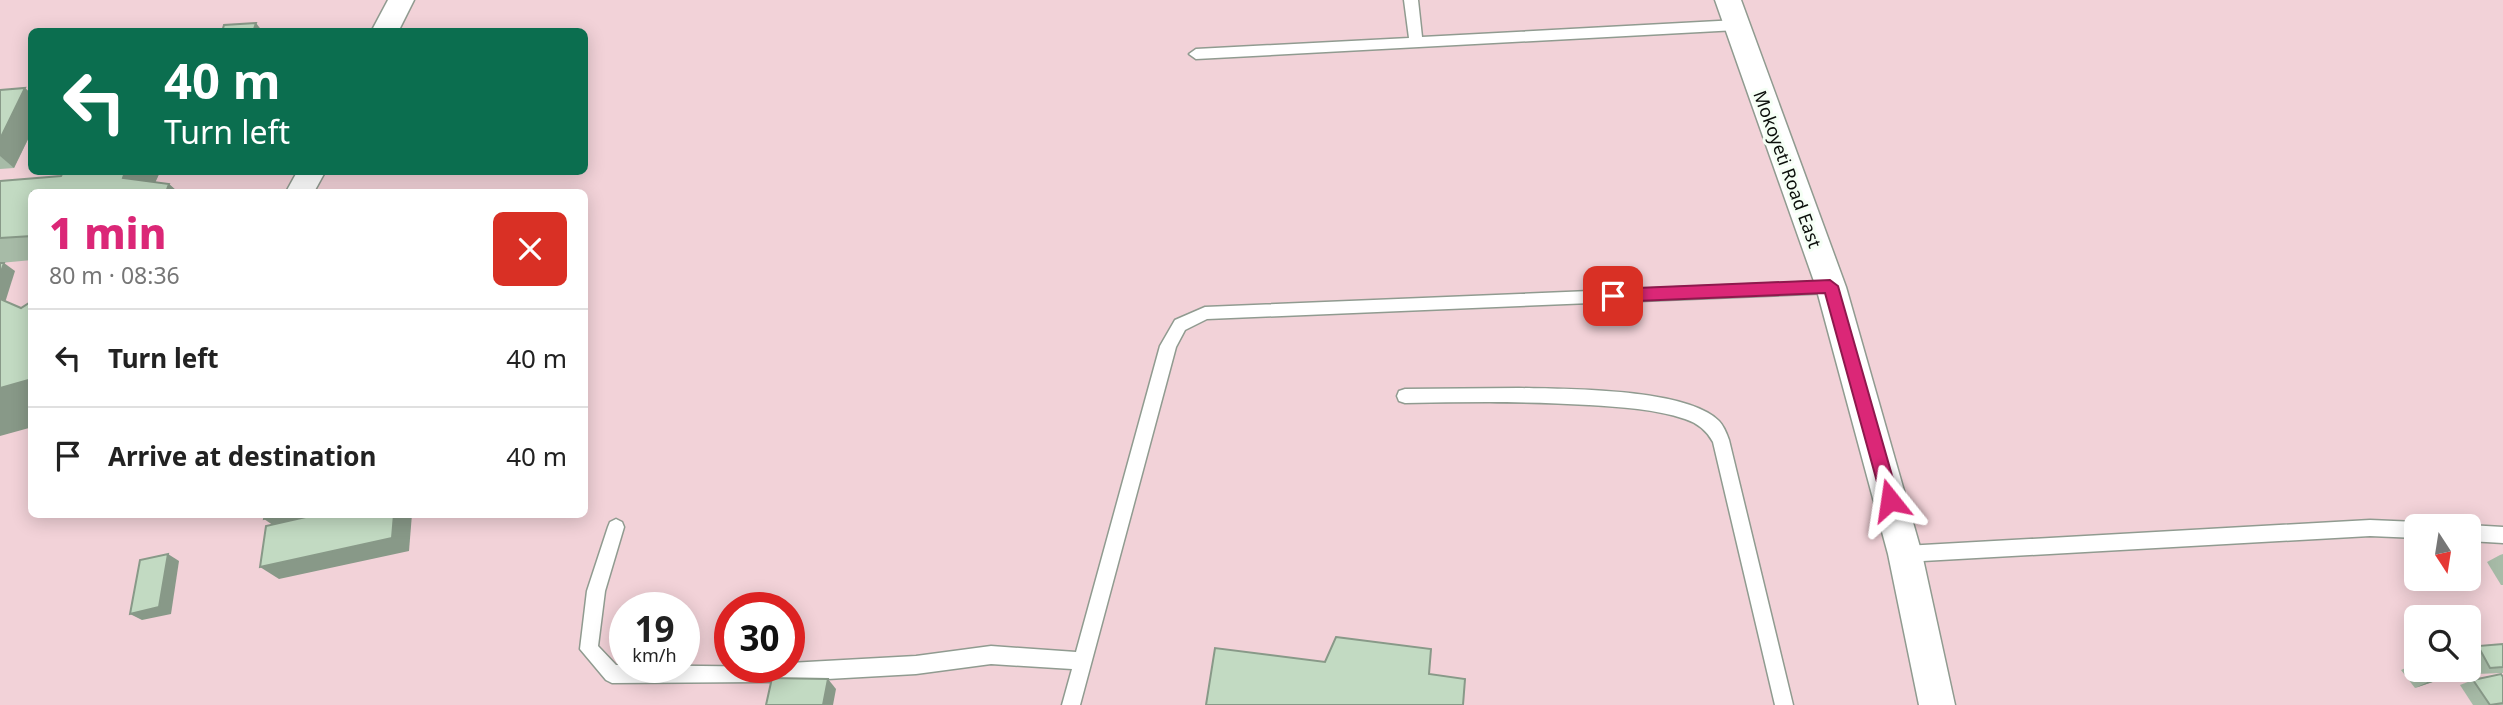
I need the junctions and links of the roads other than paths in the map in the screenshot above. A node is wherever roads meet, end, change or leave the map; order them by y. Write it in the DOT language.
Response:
graph roads {
  1 [pos="401,0"];
  2 [pos="1411,0"];
  3 [pos="1732,12"];
  4 [pos="386,28"];
  5 [pos="1416,42"];
  6 [pos="1196,54"];
  7 [pos="1830,286"];
  8 [pos="1405,396"];
  9 [pos="617,527"];
  10 [pos="2404,529"];
  11 [pos="2482,533"];
  12 [pos="2503,534"];
  13 [pos="1905,554"];
  14 [pos="1082,661"];
  15 [pos="1071,705"];
  16 [pos="1784,705"];
  17 [pos="1937,705"];
  1 -- 4 [label="street"];
  2 -- 5 [label="lane"];
  3 -- 5 [label="lane"];
  3 -- 7 [label="street, Mokoyeti Road East"];
  5 -- 6 [label="lane"];
  7 -- 13 [label="street, Mokoyeti Road East"];
  7 -- 14 [label="lane"];
  8 -- 16 [label="lane"];
  9 -- 14 [label="lane"];
  10 -- 13 [label="lane"];
  11 -- 12 [label="lane"];
  13 -- 17 [label="street, Mokoyeti Road East"];
  14 -- 15 [label="lane"];
}
